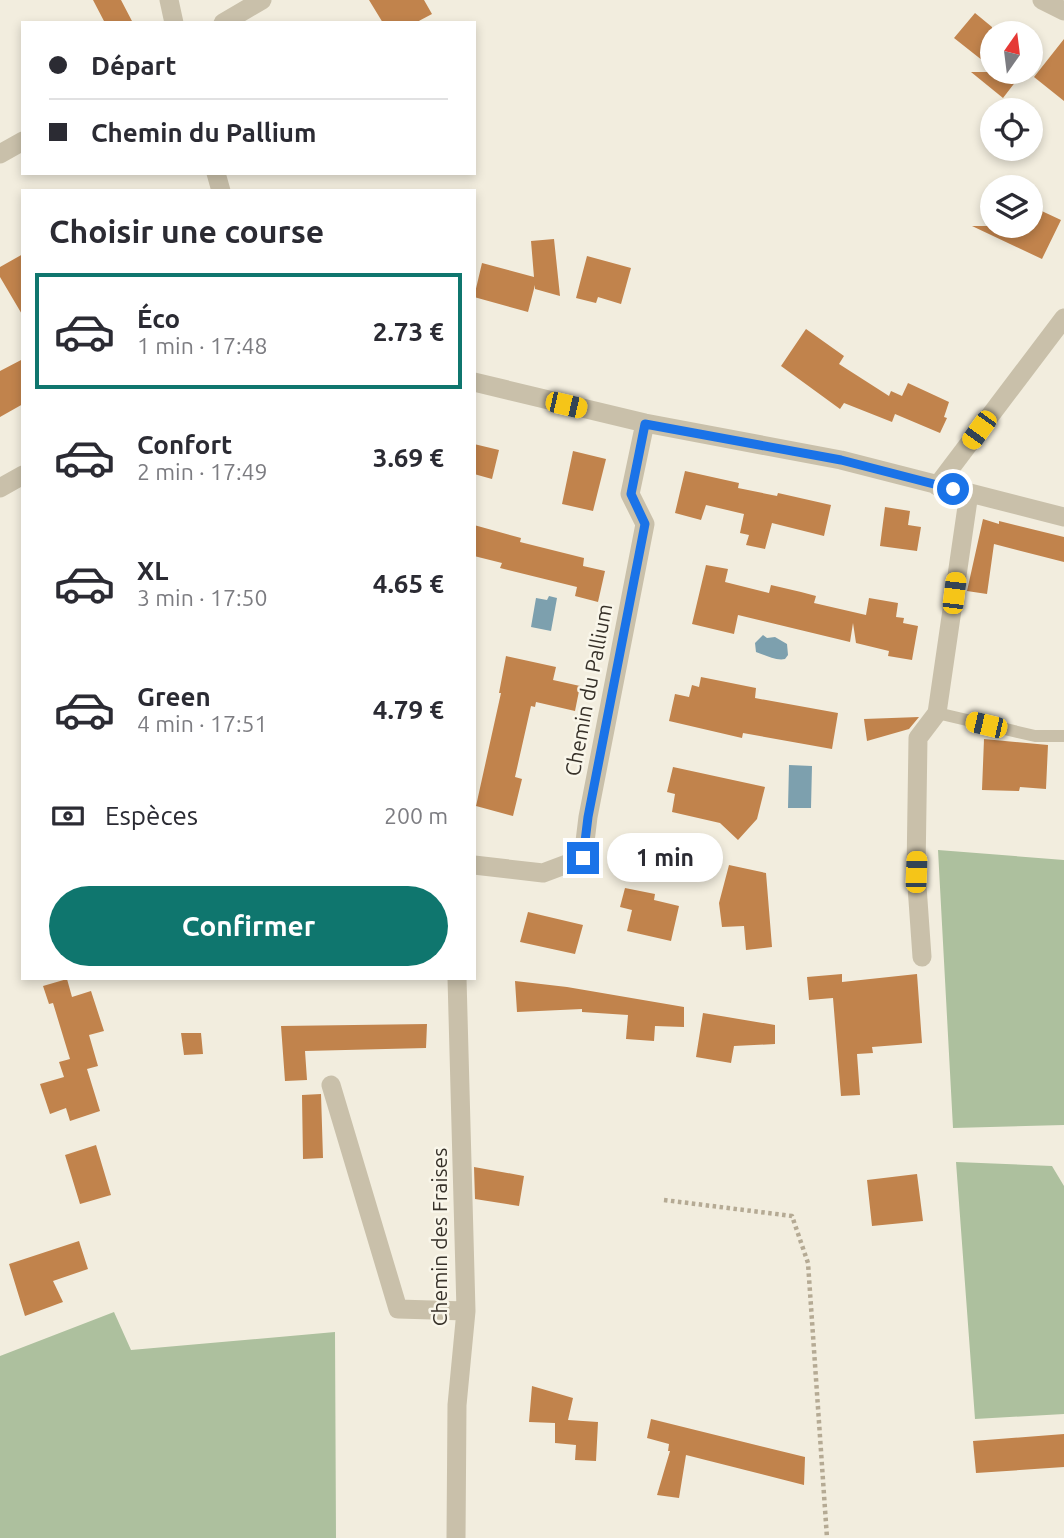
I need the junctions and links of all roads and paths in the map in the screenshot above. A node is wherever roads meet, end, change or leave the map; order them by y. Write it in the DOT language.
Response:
graph roads {
  1 [pos="169,0"];
  2 [pos="262,0"];
  3 [pos="1042,0"];
  4 [pos="1064,11"];
  5 [pos="174,21"];
  6 [pos="226,21"];
  7 [pos="21,142"];
  8 [pos="0,154"];
  9 [pos="1064,317"];
  10 [pos="476,382"];
  11 [pos="645,424"];
  12 [pos="21,476"];
  13 [pos="937,486"];
  14 [pos="0,488"];
  15 [pos="969,493"];
  16 [pos="1064,517"];
  17 [pos="937,713"];
  18 [pos="1064,736"];
  19 [pos="476,865"];
  20 [pos="922,957"];
  21 [pos="457,980"];
  22 [pos="331,1085"];
  23 [pos="664,1200"];
  24 [pos="466,1311"];
  25 [pos="456,1538"];
  26 [pos="827,1538"];
  1 -- 5 [label="street"];
  2 -- 6 [label="street"];
  3 -- 4 [label="street"];
  7 -- 8 [label="street"];
  9 -- 13 [label="street"];
  10 -- 11 [label="street"];
  11 -- 13 [label="street"];
  11 -- 19 [label="street, Chemin du Pallium"];
  12 -- 14 [label="street"];
  13 -- 15 [label="street"];
  15 -- 16 [label="street"];
  15 -- 17 [label="street"];
  17 -- 18 [label="lane"];
  17 -- 20 [label="street"];
  21 -- 24 [label="street, Chemin des Fraises"];
  22 -- 24 [label="street"];
  23 -- 26 [label="path"];
  24 -- 25 [label="street, Chemin des Fraises"];
}
